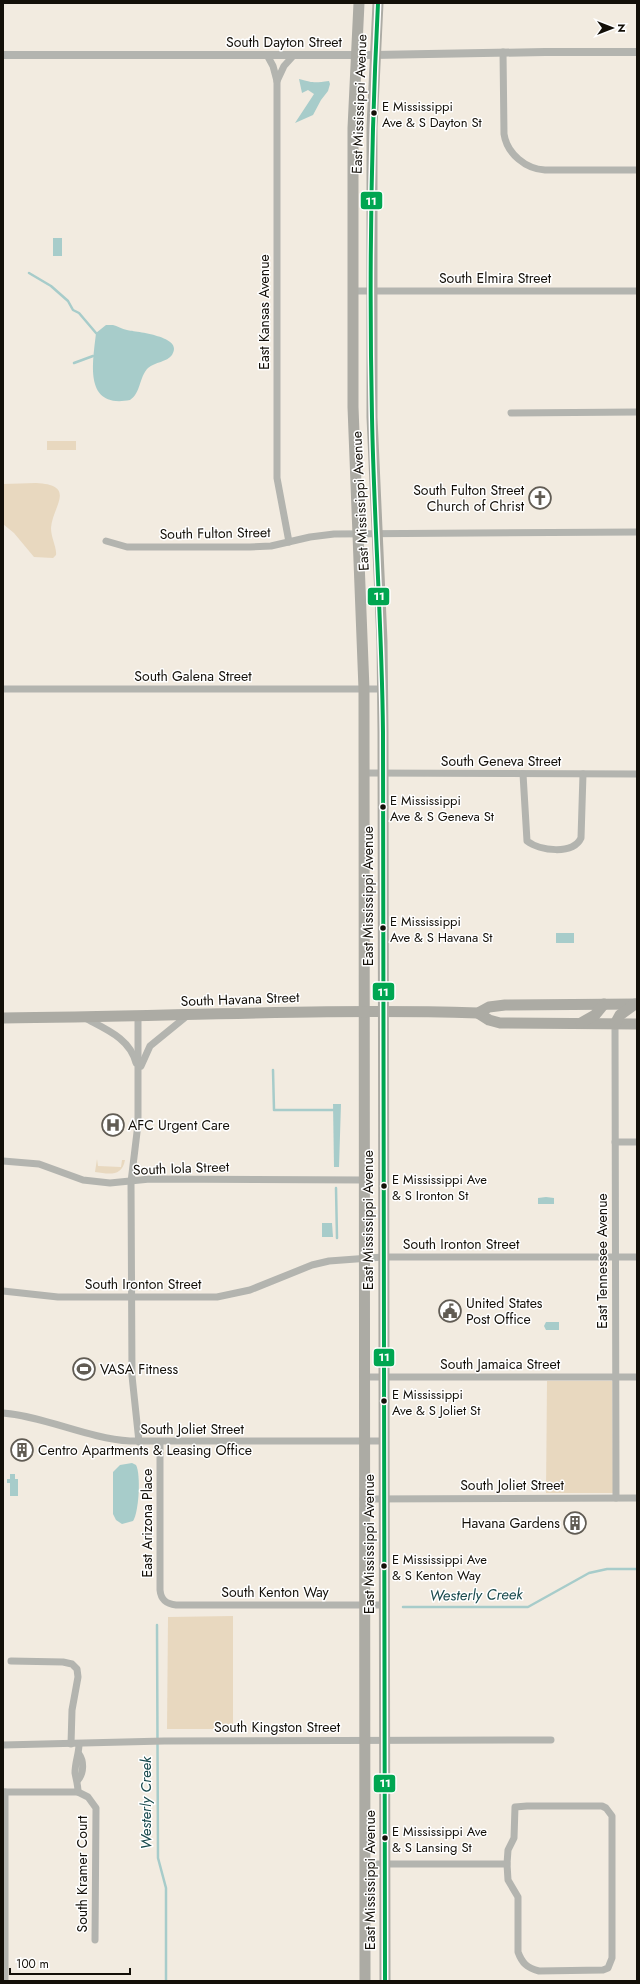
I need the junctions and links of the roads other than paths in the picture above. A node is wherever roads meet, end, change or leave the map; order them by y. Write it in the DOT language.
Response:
graph roads {
  1 [pos="359,3"];
  2 [pos="378,3"];
  3 [pos="503,52"];
  4 [pos="637,52"];
  5 [pos="3,55"];
  6 [pos="267,55"];
  7 [pos="294,55"];
  8 [pos="356,55"];
  9 [pos="374,55"];
  10 [pos="277,81"];
  11 [pos="637,170"];
  12 [pos="352,291"];
  13 [pos="372,291"];
  14 [pos="637,291"];
  15 [pos="637,412"];
  16 [pos="511,413"];
  17 [pos="376,532"];
  18 [pos="637,532"];
  19 [pos="357,533"];
  20 [pos="106,540"];
  21 [pos="289,542"];
  22 [pos="364,689"];
  23 [pos="3,690"];
  24 [pos="383,690"];
  25 [pos="364,773"];
  26 [pos="383,773"];
  27 [pos="523,774"];
  28 [pos="583,774"];
  29 [pos="637,774"];
  30 [pos="604,1004"];
  31 [pos="636,1004"];
  32 [pos="364,1011"];
  33 [pos="383,1011"];
  34 [pos="478,1013"];
  35 [pos="188,1015"];
  36 [pos="138,1017"];
  37 [pos="4,1018"];
  38 [pos="85,1018"];
  39 [pos="578,1024"];
  40 [pos="615,1024"];
  41 [pos="637,1024"];
  42 [pos="138,1073"];
  43 [pos="615,1142"];
  44 [pos="637,1142"];
  45 [pos="3,1161"];
  46 [pos="364,1180"];
  47 [pos="131,1182"];
  48 [pos="383,1257"];
  49 [pos="615,1257"];
  50 [pos="637,1257"];
  51 [pos="363,1259"];
  52 [pos="3,1291"];
  53 [pos="132,1297"];
  54 [pos="364,1377"];
  55 [pos="384,1377"];
  56 [pos="616,1377"];
  57 [pos="637,1377"];
  58 [pos="3,1413"];
  59 [pos="363,1441"];
  60 [pos="384,1441"];
  61 [pos="139,1442"];
  62 [pos="160,1442"];
  63 [pos="384,1498"];
  64 [pos="616,1498"];
  65 [pos="637,1498"];
  66 [pos="363,1499"];
  67 [pos="166,1602"];
  68 [pos="364,1605"];
  69 [pos="384,1605"];
  70 [pos="11,1661"];
  71 [pos="365,1740"];
  72 [pos="385,1740"];
  73 [pos="551,1740"];
  74 [pos="70,1744"];
  75 [pos="79,1744"];
  76 [pos="3,1745"];
  77 [pos="4,1792"];
  78 [pos="78,1792"];
  79 [pos="365,1864"];
  80 [pos="385,1864"];
  81 [pos="507,1864"];
  82 [pos="4,1904"];
  83 [pos="95,1940"];
  84 [pos="5,1981"];
  85 [pos="365,1981"];
  86 [pos="385,1981"];
  1 -- 8 [label="main road, East Mississippi Avenue"];
  2 -- 9 [label="main road, East Mississippi Avenue"];
  3 -- 4 [label="street, South Dayton Street"];
  3 -- 9 [label="street, South Dayton Street"];
  3 -- 11 [label="street"];
  5 -- 6 [label="street, South Dayton Street"];
  6 -- 7 [label="street, South Dayton Street"];
  6 -- 10 [label="street, East Kansas Avenue"];
  7 -- 8 [label="street, South Dayton Street"];
  7 -- 10 [label="street, East Kansas Avenue"];
  8 -- 9 [label="street, South Dayton Street"];
  8 -- 12 [label="main road, East Mississippi Avenue"];
  9 -- 13 [label="main road, East Mississippi Avenue"];
  10 -- 21 [label="street, East Kansas Avenue"];
  12 -- 13 [label="street, South Elmira Street"];
  12 -- 19 [label="main road, East Mississippi Avenue"];
  13 -- 14 [label="street, South Elmira Street"];
  13 -- 17 [label="main road, East Mississippi Avenue"];
  15 -- 16 [label="street"];
  17 -- 18 [label="street, South Fulton Street"];
  17 -- 19 [label="street, South Fulton Street"];
  17 -- 24 [label="main road, East Mississippi Avenue"];
  19 -- 21 [label="street, South Fulton Street"];
  19 -- 22 [label="main road, East Mississippi Avenue"];
  20 -- 21 [label="street, South Fulton Street"];
  22 -- 23 [label="street, South Galena Street"];
  22 -- 24 [label="street, South Galena Street"];
  22 -- 25 [label="main road, East Mississippi Avenue"];
  24 -- 26 [label="main road, East Mississippi Avenue"];
  25 -- 26 [label="street, South Geneva Street"];
  25 -- 32 [label="main road, East Mississippi Avenue"];
  26 -- 27 [label="street, South Geneva Street"];
  26 -- 33 [label="main road, East Mississippi Avenue"];
  27 -- 28 [label="street, South Geneva Street"];
  27 -- 28 [label="street"];
  28 -- 29 [label="street, South Geneva Street"];
  30 -- 31 [label="main road, South Havana Street"];
  30 -- 34 [label="main road, South Havana Street"];
  30 -- 39 [label="main road"];
  31 -- 40 [label="main road"];
  32 -- 33 [label="main road, South Havana Street"];
  32 -- 35 [label="main road, South Havana Street"];
  32 -- 46 [label="main road, East Mississippi Avenue"];
  33 -- 34 [label="main road, South Havana Street"];
  33 -- 48 [label="main road, East Mississippi Avenue"];
  34 -- 39 [label="main road, South Havana Street"];
  35 -- 36 [label="main road, South Havana Street"];
  35 -- 42 [label="street"];
  36 -- 38 [label="main road, South Havana Street"];
  36 -- 42 [label="street"];
  37 -- 38 [label="main road, South Havana Street"];
  38 -- 42 [label="street"];
  39 -- 40 [label="main road, South Havana Street"];
  40 -- 41 [label="main road, South Havana Street"];
  40 -- 43 [label="street, East Tennessee Avenue"];
  42 -- 47 [label="street"];
  43 -- 44 [label="street"];
  43 -- 49 [label="street, East Tennessee Avenue"];
  45 -- 47 [label="street, South Iola Street"];
  46 -- 47 [label="street, South Iola Street"];
  46 -- 51 [label="main road, East Mississippi Avenue"];
  47 -- 53 [label="street"];
  48 -- 49 [label="street, South Ironton Street"];
  48 -- 51 [label="street, South Ironton Street"];
  48 -- 55 [label="main road, East Mississippi Avenue"];
  49 -- 50 [label="street, South Ironton Street"];
  49 -- 56 [label="street, East Tennessee Avenue"];
  51 -- 53 [label="street, South Ironton Street"];
  51 -- 54 [label="main road, East Mississippi Avenue"];
  52 -- 53 [label="street, South Ironton Street"];
  53 -- 61 [label="street"];
  54 -- 55 [label="street, South Jamaica Street"];
  54 -- 59 [label="main road, East Mississippi Avenue"];
  55 -- 56 [label="street, South Jamaica Street"];
  55 -- 60 [label="main road, East Mississippi Avenue"];
  56 -- 57 [label="street, South Jamaica Street"];
  56 -- 64 [label="street, East Tennessee Avenue"];
  58 -- 61 [label="street, South Joliet Street"];
  59 -- 60 [label="street, South Joliet Street"];
  59 -- 62 [label="street, South Joliet Street"];
  59 -- 66 [label="main road, East Mississippi Avenue"];
  60 -- 63 [label="main road, East Mississippi Avenue"];
  61 -- 62 [label="street, South Joliet Street"];
  62 -- 67 [label="street, East Arizona Place"];
  63 -- 64 [label="street, South Joliet Street"];
  63 -- 66 [label="street, South Joliet Street"];
  63 -- 69 [label="main road, East Mississippi Avenue"];
  64 -- 65 [label="street, South Joliet Street"];
  66 -- 68 [label="main road, East Mississippi Avenue"];
  67 -- 68 [label="street, South Kenton Way"];
  68 -- 69 [label="street, South Kenton Way"];
  68 -- 71 [label="main road, East Mississippi Avenue"];
  69 -- 72 [label="main road, East Mississippi Avenue"];
  70 -- 74 [label="street"];
  71 -- 72 [label="street, South Kingston Street"];
  71 -- 75 [label="street, South Kingston Street"];
  71 -- 79 [label="main road, East Mississippi Avenue"];
  72 -- 73 [label="street, South Kingston Street"];
  72 -- 80 [label="main road, East Mississippi Avenue"];
  74 -- 75 [label="street, South Kingston Street"];
  74 -- 76 [label="street, South Kingston Street"];
  75 -- 78 [label="street"];
  77 -- 78 [label="street"];
  77 -- 82 [label="street"];
  78 -- 83 [label="street, South Kramer Court"];
  79 -- 80 [label="street"];
  79 -- 85 [label="main road, East Mississippi Avenue"];
  80 -- 81 [label="street"];
  80 -- 86 [label="main road, East Mississippi Avenue"];
  81 -- 81 [label="street"];
  82 -- 84 [label="street"];
}
